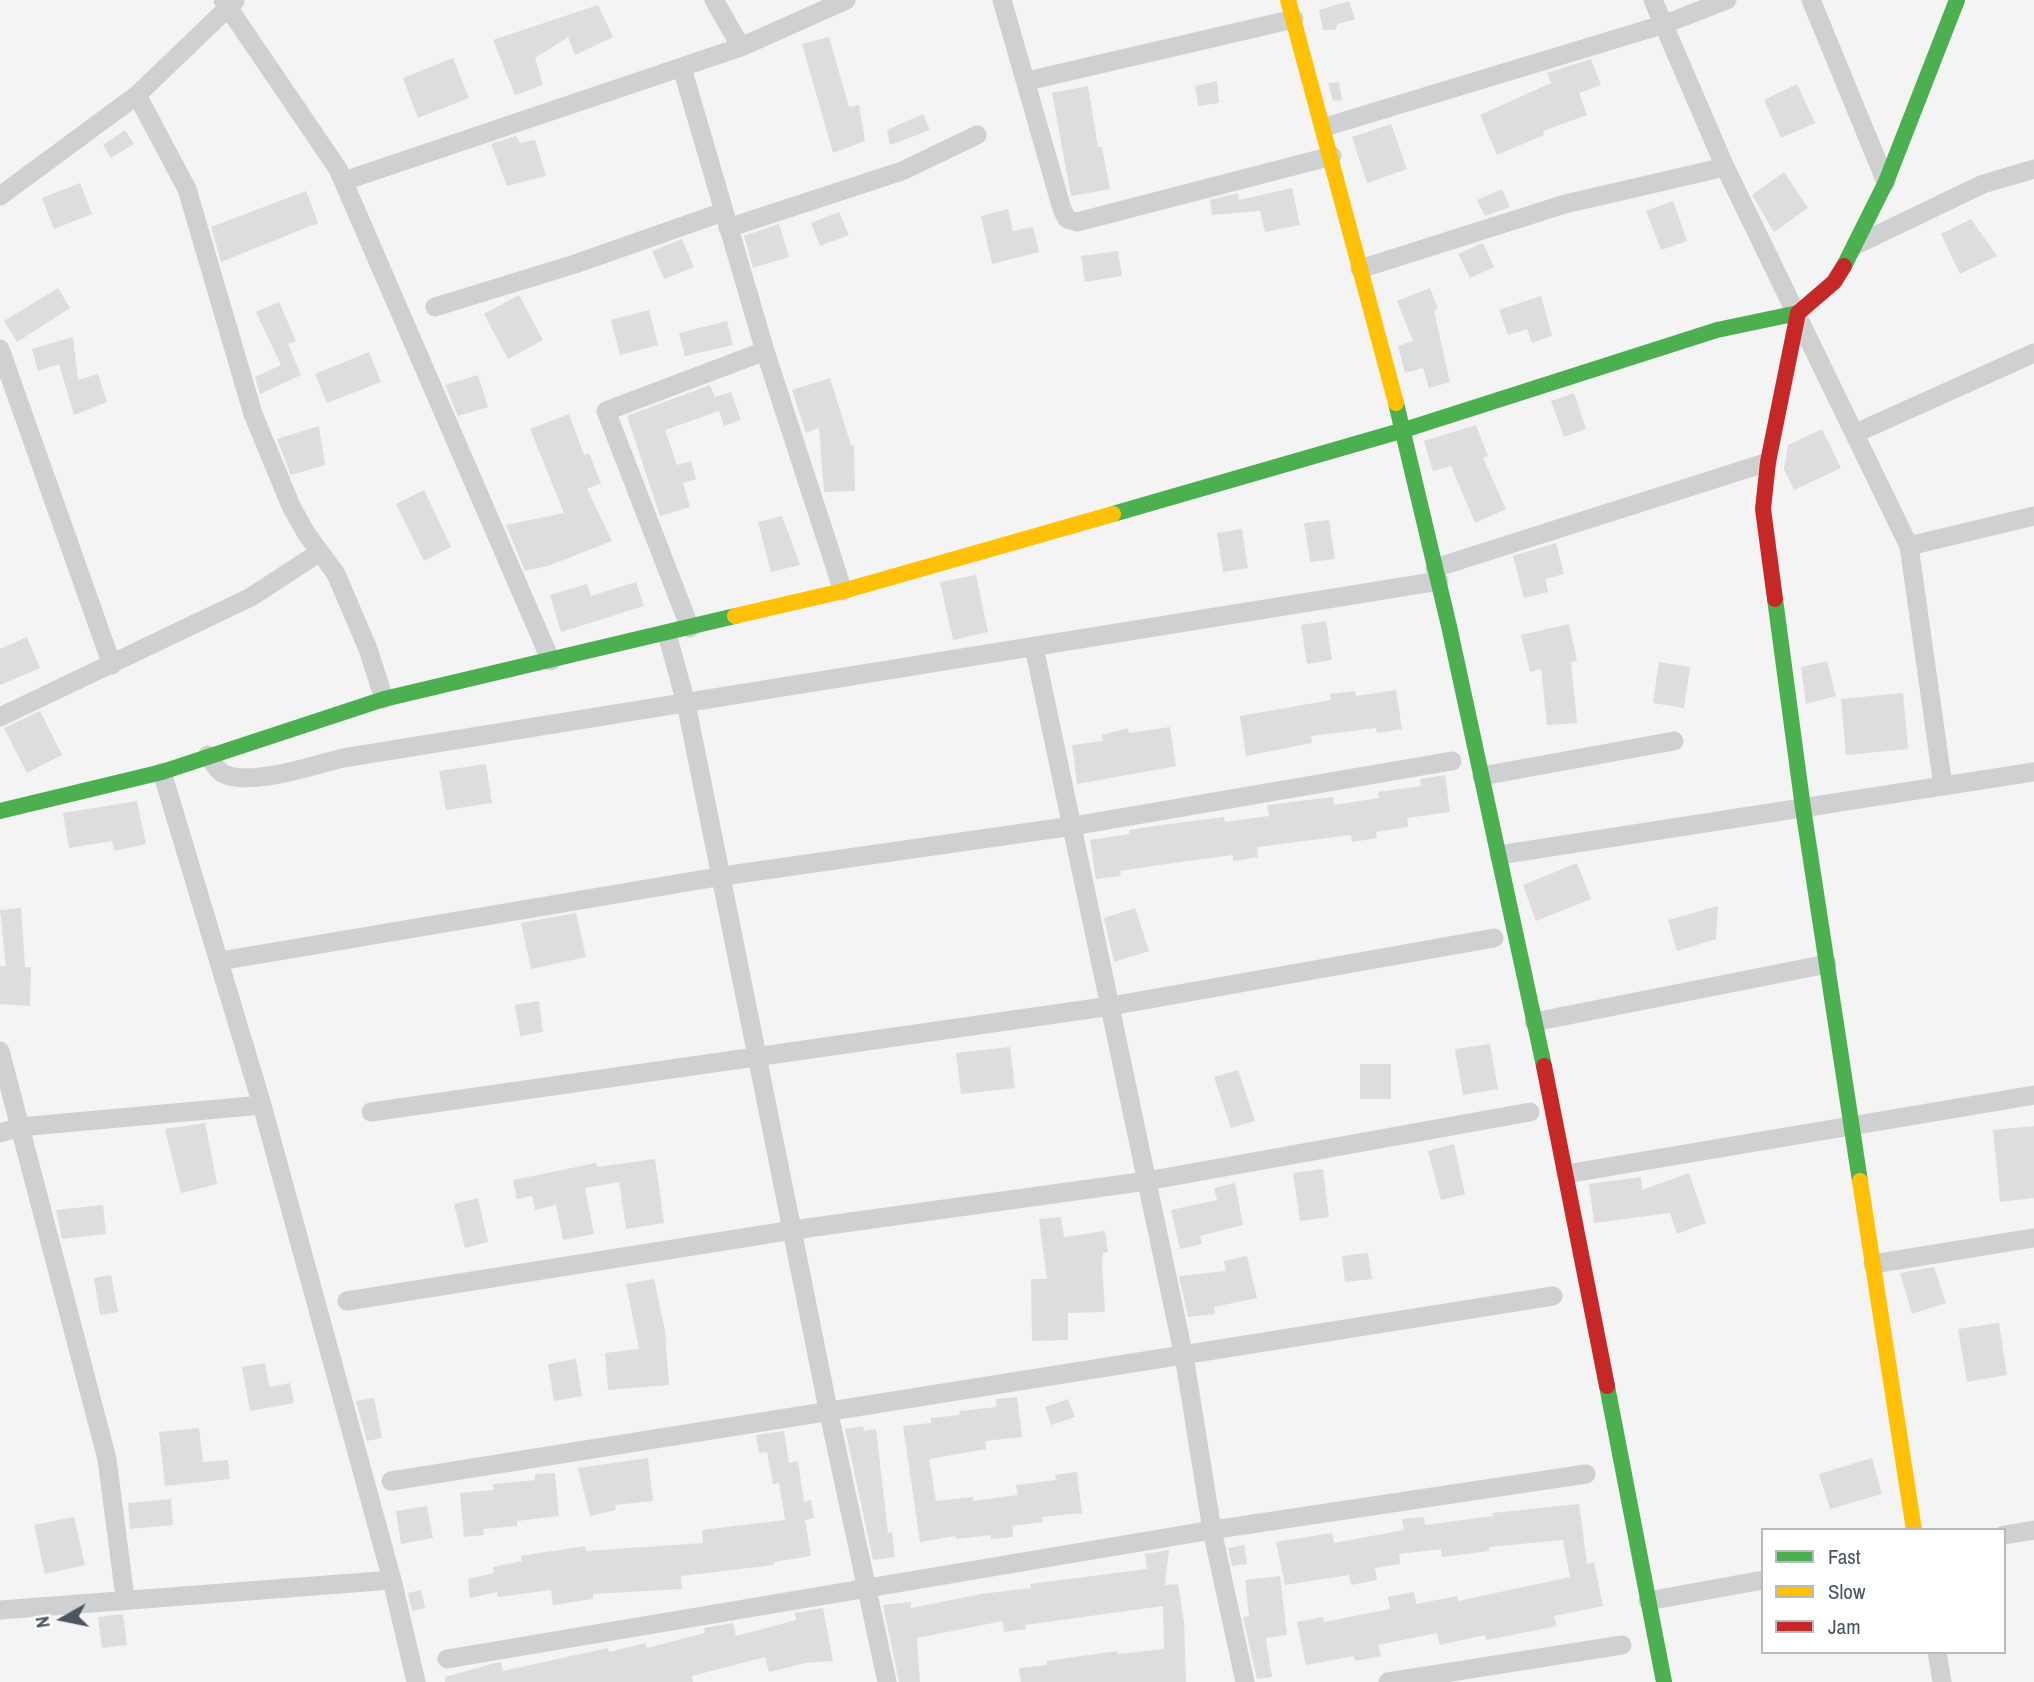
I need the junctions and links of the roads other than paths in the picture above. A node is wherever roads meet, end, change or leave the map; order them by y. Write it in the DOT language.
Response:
graph roads {
  1 [pos="714,0"];
  2 [pos="846,0"];
  3 [pos="1002,0"];
  4 [pos="1653,0"];
  5 [pos="1727,0"];
  6 [pos="1811,0"];
  7 [pos="1956,0"];
  8 [pos="228,3"];
  9 [pos="1291,9"];
  10 [pos="1665,24"];
  11 [pos="741,47"];
  12 [pos="682,68"];
  13 [pos="1027,81"];
  14 [pos="137,95"];
  15 [pos="1325,127"];
  16 [pos="977,135"];
  17 [pos="1332,156"];
  18 [pos="1725,167"];
  19 [pos="2034,169"];
  20 [pos="344,181"];
  21 [pos="1886,182"];
  22 [pos="0,196"];
  23 [pos="725,220"];
  24 [pos="1857,245"];
  25 [pos="1360,269"];
  26 [pos="435,307"];
  27 [pos="1798,313"];
  28 [pos="0,349"];
  29 [pos="765,351"];
  30 [pos="2034,353"];
  31 [pos="1404,430"];
  32 [pos="1856,433"];
  33 [pos="1768,462"];
  34 [pos="2034,516"];
  35 [pos="1909,546"];
  36 [pos="320,552"];
  37 [pos="1437,575"];
  38 [pos="843,591"];
  39 [pos="690,628"];
  40 [pos="667,634"];
  41 [pos="1034,647"];
  42 [pos="551,661"];
  43 [pos="112,665"];
  44 [pos="384,699"];
  45 [pos="686,703"];
  46 [pos="0,717"];
  47 [pos="1674,741"];
  48 [pos="208,755"];
  49 [pos="1452,761"];
  50 [pos="162,772"];
  51 [pos="2034,772"];
  52 [pos="1482,776"];
  53 [pos="1943,786"];
  54 [pos="1803,808"];
  55 [pos="0,811"];
  56 [pos="1073,826"];
  57 [pos="1499,855"];
  58 [pos="723,876"];
  59 [pos="1494,938"];
  60 [pos="220,961"];
  61 [pos="1827,964"];
  62 [pos="1111,1006"];
  63 [pos="1534,1022"];
  64 [pos="0,1051"];
  65 [pos="758,1057"];
  66 [pos="2034,1095"];
  67 [pos="262,1105"];
  68 [pos="371,1112"];
  69 [pos="1530,1112"];
  70 [pos="1852,1124"];
  71 [pos="20,1127"];
  72 [pos="0,1133"];
  73 [pos="1566,1174"];
  74 [pos="1147,1181"];
  75 [pos="793,1230"];
  76 [pos="2034,1238"];
  77 [pos="1873,1264"];
  78 [pos="1553,1296"];
  79 [pos="347,1301"];
  80 [pos="1183,1355"];
  81 [pos="828,1409"];
  82 [pos="1587,1474"];
  83 [pos="391,1481"];
  84 [pos="1914,1528"];
  85 [pos="1212,1530"];
  86 [pos="2034,1530"];
  87 [pos="2006,1535"];
  88 [pos="392,1580"];
  89 [pos="1761,1580"];
  90 [pos="867,1588"];
  91 [pos="125,1598"];
  92 [pos="1648,1601"];
  93 [pos="0,1610"];
  94 [pos="1622,1645"];
  95 [pos="1937,1654"];
  96 [pos="447,1658"];
  97 [pos="416,1682"];
  98 [pos="887,1682"];
  99 [pos="1245,1682"];
  100 [pos="1388,1682"];
  101 [pos="1664,1682"];
  102 [pos="1942,1682"];
  1 -- 11 [label="street"];
  2 -- 11 [label="street"];
  3 -- 13 [label="street"];
  4 -- 10 [label="street"];
  5 -- 10 [label="street"];
  6 -- 21 [label="street"];
  7 -- 21 [label="street"];
  8 -- 14 [label="street"];
  8 -- 20 [label="street"];
  9 -- 13 [label="street"];
  9 -- 15 [label="street"];
  10 -- 15 [label="street"];
  10 -- 18 [label="street"];
  11 -- 12 [label="street"];
  12 -- 20 [label="street"];
  12 -- 23 [label="street"];
  13 -- 17 [label="street"];
  14 -- 22 [label="street"];
  14 -- 36 [label="street"];
  15 -- 17 [label="street"];
  16 -- 23 [label="street"];
  17 -- 25 [label="street"];
  18 -- 25 [label="street"];
  18 -- 27 [label="street"];
  19 -- 24 [label="street"];
  20 -- 42 [label="street"];
  21 -- 24 [label="street"];
  23 -- 26 [label="street"];
  23 -- 29 [label="street"];
  24 -- 27 [label="street"];
  25 -- 31 [label="street"];
  27 -- 31 [label="street"];
  27 -- 32 [label="street"];
  27 -- 33 [label="street"];
  28 -- 43 [label="street"];
  29 -- 38 [label="street"];
  29 -- 39 [label="street"];
  30 -- 32 [label="street"];
  31 -- 37 [label="street"];
  31 -- 38 [label="street"];
  32 -- 35 [label="street"];
  33 -- 37 [label="street"];
  33 -- 54 [label="street"];
  34 -- 35 [label="street"];
  35 -- 53 [label="street"];
  36 -- 43 [label="street"];
  36 -- 44 [label="street"];
  37 -- 41 [label="street"];
  37 -- 52 [label="street"];
  38 -- 39 [label="street"];
  39 -- 40 [label="street"];
  40 -- 42 [label="street"];
  40 -- 45 [label="street"];
  41 -- 45 [label="street"];
  41 -- 56 [label="street"];
  42 -- 44 [label="street"];
  43 -- 46 [label="street"];
  44 -- 48 [label="street"];
  45 -- 48 [label="street"];
  45 -- 58 [label="street"];
  47 -- 52 [label="street"];
  48 -- 50 [label="street"];
  49 -- 56 [label="street"];
  50 -- 55 [label="street"];
  50 -- 60 [label="street"];
  51 -- 53 [label="street"];
  52 -- 57 [label="street"];
  53 -- 54 [label="street"];
  54 -- 57 [label="street"];
  54 -- 61 [label="street"];
  56 -- 58 [label="street"];
  56 -- 62 [label="street"];
  57 -- 63 [label="street"];
  58 -- 60 [label="street"];
  58 -- 65 [label="street"];
  59 -- 62 [label="street"];
  60 -- 67 [label="street"];
  61 -- 63 [label="street"];
  61 -- 70 [label="street"];
  62 -- 65 [label="street"];
  62 -- 74 [label="street"];
  63 -- 73 [label="street"];
  64 -- 71 [label="street"];
  65 -- 68 [label="street"];
  65 -- 75 [label="street"];
  66 -- 70 [label="street"];
  67 -- 71 [label="street"];
  67 -- 88 [label="street"];
  69 -- 74 [label="street"];
  70 -- 73 [label="street"];
  70 -- 77 [label="street"];
  71 -- 72 [label="street"];
  71 -- 91 [label="street"];
  73 -- 92 [label="street"];
  74 -- 75 [label="street"];
  74 -- 80 [label="street"];
  75 -- 79 [label="street"];
  75 -- 81 [label="street"];
  76 -- 77 [label="street"];
  77 -- 84 [label="street"];
  78 -- 80 [label="street"];
  80 -- 81 [label="street"];
  80 -- 85 [label="street"];
  81 -- 83 [label="street"];
  81 -- 90 [label="street"];
  82 -- 85 [label="street"];
  85 -- 90 [label="street"];
  85 -- 99 [label="street"];
  86 -- 87 [label="street"];
  88 -- 91 [label="street"];
  88 -- 97 [label="street"];
  89 -- 92 [label="street"];
  90 -- 96 [label="street"];
  90 -- 98 [label="street"];
  91 -- 93 [label="street"];
  92 -- 101 [label="street"];
  94 -- 100 [label="street"];
  95 -- 102 [label="street"];
}
